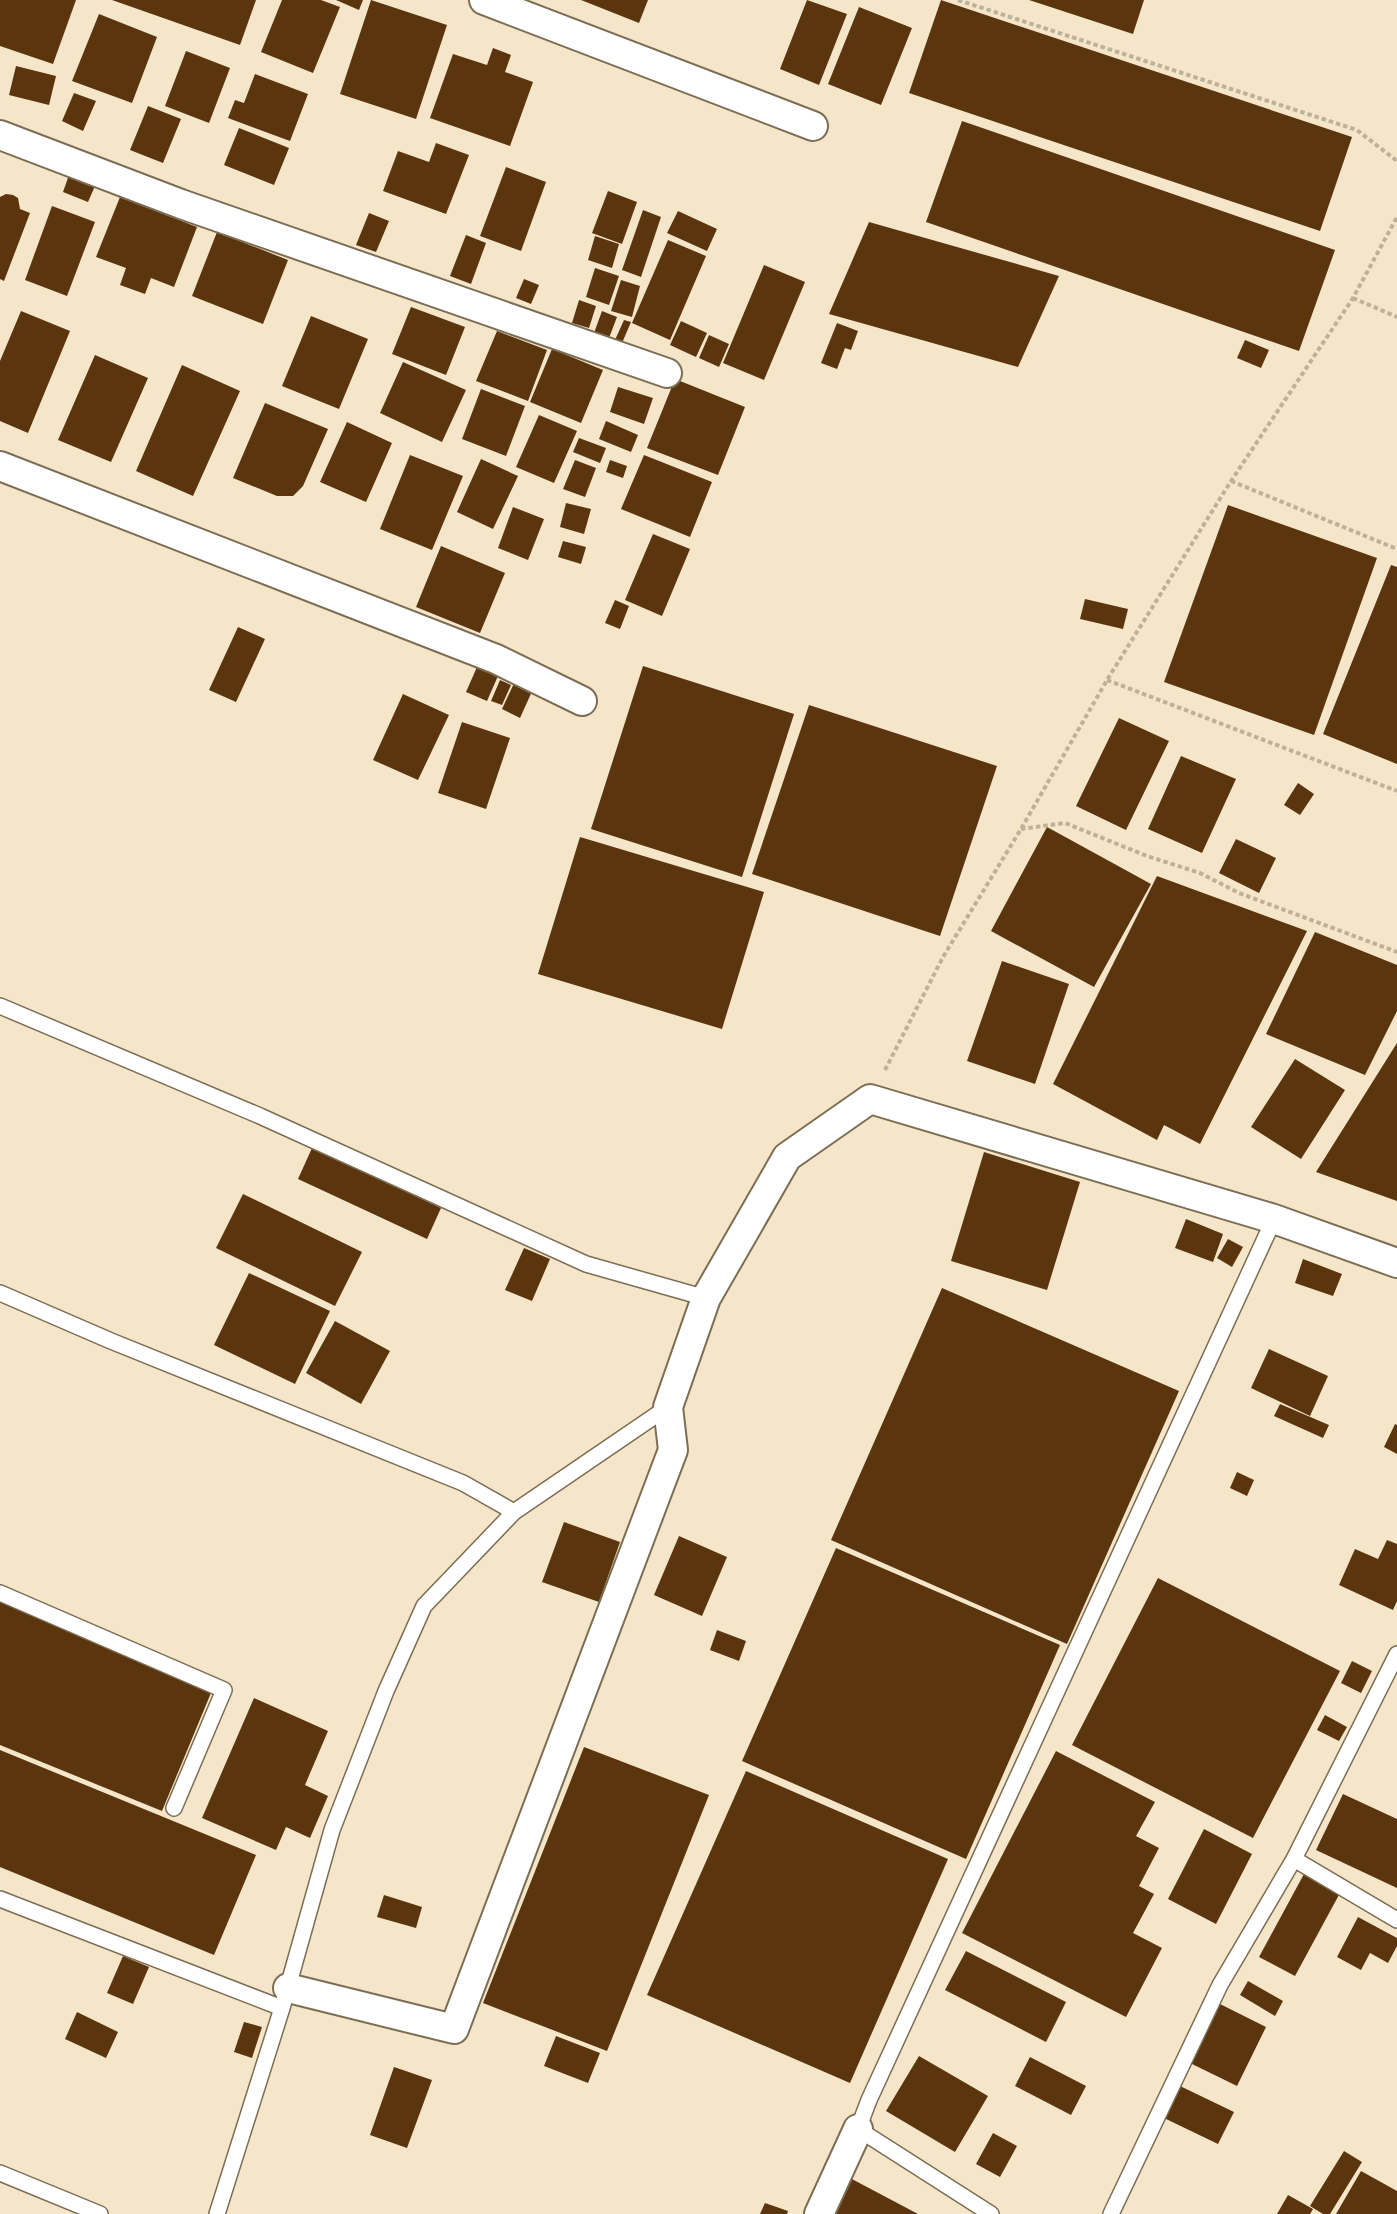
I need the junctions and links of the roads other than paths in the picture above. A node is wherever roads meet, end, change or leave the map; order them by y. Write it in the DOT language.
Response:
graph roads {
  1 [pos="484,0"];
  2 [pos="813,126"];
  3 [pos="0,135"];
  4 [pos="667,373"];
  5 [pos="0,466"];
  6 [pos="582,701"];
  7 [pos="0,1006"];
  8 [pos="1274,1219"];
  9 [pos="1397,1263"];
  10 [pos="0,1293"];
  11 [pos="706,1298"];
  12 [pos="668,1407"];
  13 [pos="514,1512"];
  14 [pos="0,1593"];
  15 [pos="1397,1654"];
  16 [pos="174,1808"];
  17 [pos="1294,1858"];
  18 [pos="0,1899"];
  19 [pos="1397,1920"];
  20 [pos="285,1998"];
  21 [pos="858,2130"];
  22 [pos="0,2173"];
  23 [pos="100,2214"];
  24 [pos="217,2214"];
  25 [pos="819,2214"];
  26 [pos="991,2214"];
  27 [pos="1111,2214"];
  1 -- 2 [label="street"];
  3 -- 4 [label="street"];
  5 -- 6 [label="street"];
  7 -- 11 [label="lane"];
  8 -- 9 [label="street"];
  8 -- 11 [label="street"];
  8 -- 21 [label="lane"];
  10 -- 13 [label="lane"];
  11 -- 12 [label="street"];
  12 -- 13 [label="lane"];
  12 -- 20 [label="street"];
  13 -- 20 [label="lane"];
  14 -- 16 [label="lane"];
  15 -- 17 [label="lane"];
  17 -- 19 [label="lane"];
  17 -- 27 [label="lane"];
  18 -- 20 [label="lane"];
  20 -- 24 [label="lane"];
  21 -- 25 [label="street"];
  21 -- 26 [label="lane"];
  22 -- 23 [label="lane"];
}
